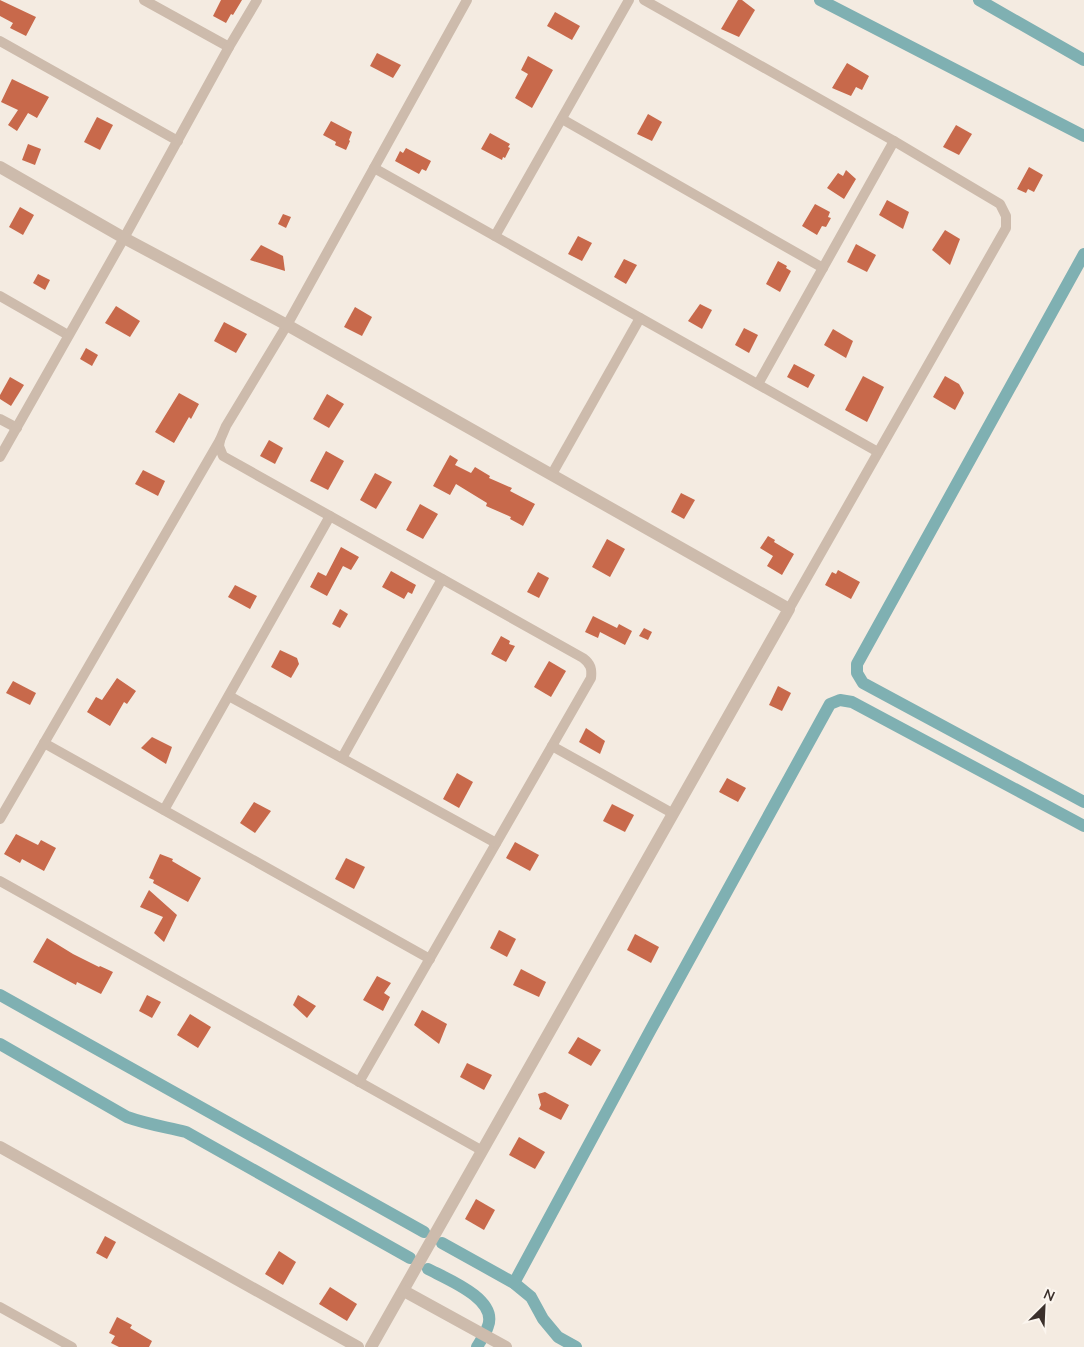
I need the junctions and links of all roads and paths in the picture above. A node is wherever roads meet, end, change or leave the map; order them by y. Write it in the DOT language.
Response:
graph roads {
  1 [pos="144,0"];
  2 [pos="257,0"];
  3 [pos="467,0"];
  4 [pos="629,0"];
  5 [pos="644,0"];
  6 [pos="0,41"];
  7 [pos="229,47"];
  8 [pos="562,119"];
  9 [pos="178,141"];
  10 [pos="894,141"];
  11 [pos="0,168"];
  12 [pos="374,168"];
  13 [pos="495,236"];
  14 [pos="124,238"];
  15 [pos="823,268"];
  16 [pos="0,296"];
  17 [pos="640,318"];
  18 [pos="287,325"];
  19 [pos="68,335"];
  20 [pos="758,384"];
  21 [pos="0,419"];
  22 [pos="17,428"];
  23 [pos="220,440"];
  24 [pos="878,452"];
  25 [pos="0,457"];
  26 [pos="552,474"];
  27 [pos="330,516"];
  28 [pos="442,579"];
  29 [pos="789,609"];
  30 [pos="229,696"];
  31 [pos="44,743"];
  32 [pos="552,746"];
  33 [pos="342,758"];
  34 [pos="164,810"];
  35 [pos="672,813"];
  36 [pos="0,819"];
  37 [pos="496,843"];
  38 [pos="0,881"];
  39 [pos="430,959"];
  40 [pos="358,1082"];
  41 [pos="0,1147"];
  42 [pos="481,1150"];
  43 [pos="404,1291"];
  44 [pos="0,1308"];
  45 [pos="72,1347"];
  46 [pos="358,1347"];
  47 [pos="371,1347"];
  48 [pos="506,1347"];
  1 -- 7 [label="street"];
  2 -- 7 [label="street"];
  3 -- 12 [label="street"];
  4 -- 8 [label="street"];
  5 -- 10 [label="street"];
  6 -- 9 [label="street"];
  7 -- 9 [label="street"];
  8 -- 13 [label="street"];
  8 -- 15 [label="street"];
  9 -- 14 [label="street"];
  10 -- 15 [label="street"];
  10 -- 24 [label="street"];
  11 -- 14 [label="street"];
  12 -- 13 [label="street"];
  12 -- 18 [label="street"];
  13 -- 17 [label="street"];
  14 -- 18 [label="street"];
  14 -- 19 [label="street"];
  15 -- 20 [label="street"];
  16 -- 19 [label="street"];
  17 -- 20 [label="street"];
  17 -- 26 [label="street"];
  18 -- 23 [label="street"];
  18 -- 26 [label="street"];
  19 -- 22 [label="street"];
  20 -- 24 [label="street"];
  21 -- 22 [label="street"];
  22 -- 25 [label="street"];
  23 -- 27 [label="street"];
  23 -- 31 [label="street"];
  24 -- 29 [label="street"];
  26 -- 29 [label="street"];
  27 -- 28 [label="street"];
  27 -- 30 [label="street"];
  28 -- 32 [label="street"];
  28 -- 33 [label="street"];
  29 -- 35 [label="street"];
  30 -- 33 [label="street"];
  30 -- 34 [label="street"];
  31 -- 34 [label="street"];
  31 -- 36 [label="street"];
  32 -- 35 [label="street"];
  32 -- 37 [label="street"];
  33 -- 37 [label="street"];
  34 -- 39 [label="street"];
  35 -- 42 [label="street"];
  37 -- 39 [label="street"];
  38 -- 40 [label="street"];
  39 -- 40 [label="street"];
  40 -- 42 [label="street"];
  41 -- 46 [label="street"];
  42 -- 43 [label="street"];
  43 -- 47 [label="street"];
  43 -- 48 [label="street"];
  44 -- 45 [label="street"];
}
